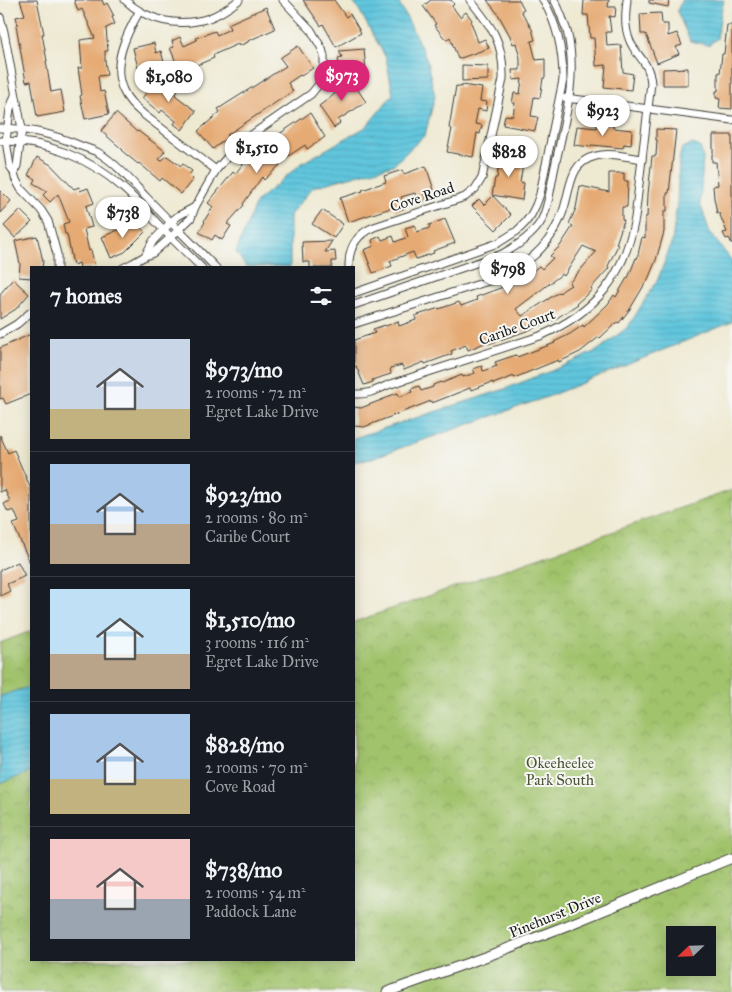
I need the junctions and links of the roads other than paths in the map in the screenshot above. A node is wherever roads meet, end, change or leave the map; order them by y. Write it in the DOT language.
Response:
graph roads {
  1 [pos="125,0"];
  2 [pos="239,0"];
  3 [pos="282,0"];
  4 [pos="470,0"];
  5 [pos="543,0"];
  6 [pos="554,0"];
  7 [pos="627,0"];
  8 [pos="139,12"];
  9 [pos="0,17"];
  10 [pos="15,95"];
  11 [pos="560,96"];
  12 [pos="569,98"];
  13 [pos="648,109"];
  14 [pos="732,120"];
  15 [pos="4,128"];
  16 [pos="22,129"];
  17 [pos="3,141"];
  18 [pos="19,142"];
  19 [pos="642,159"];
  20 [pos="216,170"];
  21 [pos="14,172"];
  22 [pos="195,207"];
  23 [pos="170,222"];
  24 [pos="164,230"];
  25 [pos="178,230"];
  26 [pos="171,237"];
  27 [pos="145,256"];
  28 [pos="58,266"];
  29 [pos="128,266"];
  30 [pos="200,266"];
  31 [pos="214,266"];
  32 [pos="349,266"];
  33 [pos="355,290"];
  34 [pos="357,304"];
  35 [pos="30,313"];
  36 [pos="355,324"];
  37 [pos="0,334"];
  38 [pos="355,394"];
  39 [pos="732,858"];
  40 [pos="387,992"];
  1 -- 8 [label="street"];
  2 -- 8 [label="street"];
  3 -- 20 [label="street"];
  4 -- 32 [label="street, Cove Road"];
  5 -- 11 [label="street"];
  6 -- 12 [label="street"];
  7 -- 13 [label="street, Caribe Court"];
  8 -- 20 [label="street"];
  9 -- 10 [label="street"];
  10 -- 15 [label="street"];
  10 -- 16 [label="street"];
  11 -- 12 [label="street"];
  11 -- 33 [label="street"];
  12 -- 13 [label="street"];
  12 -- 34 [label="street"];
  13 -- 14 [label="street"];
  13 -- 19 [label="street, Caribe Court"];
  15 -- 16 [label="street"];
  15 -- 17 [label="street"];
  16 -- 18 [label="street"];
  16 -- 23 [label="street"];
  17 -- 18 [label="street"];
  17 -- 21 [label="street"];
  18 -- 21 [label="street"];
  18 -- 24 [label="street"];
  19 -- 36 [label="street"];
  19 -- 38 [label="street, Caribe Court"];
  20 -- 22 [label="street"];
  21 -- 28 [label="street"];
  22 -- 23 [label="street"];
  22 -- 25 [label="street"];
  23 -- 24 [label="street"];
  23 -- 25 [label="street"];
  24 -- 26 [label="street"];
  24 -- 27 [label="street"];
  25 -- 26 [label="street"];
  25 -- 31 [label="street"];
  26 -- 27 [label="street"];
  26 -- 30 [label="street"];
  27 -- 29 [label="street"];
  35 -- 37 [label="street"];
  39 -- 40 [label="street, Pinehurst Drive"];
}
